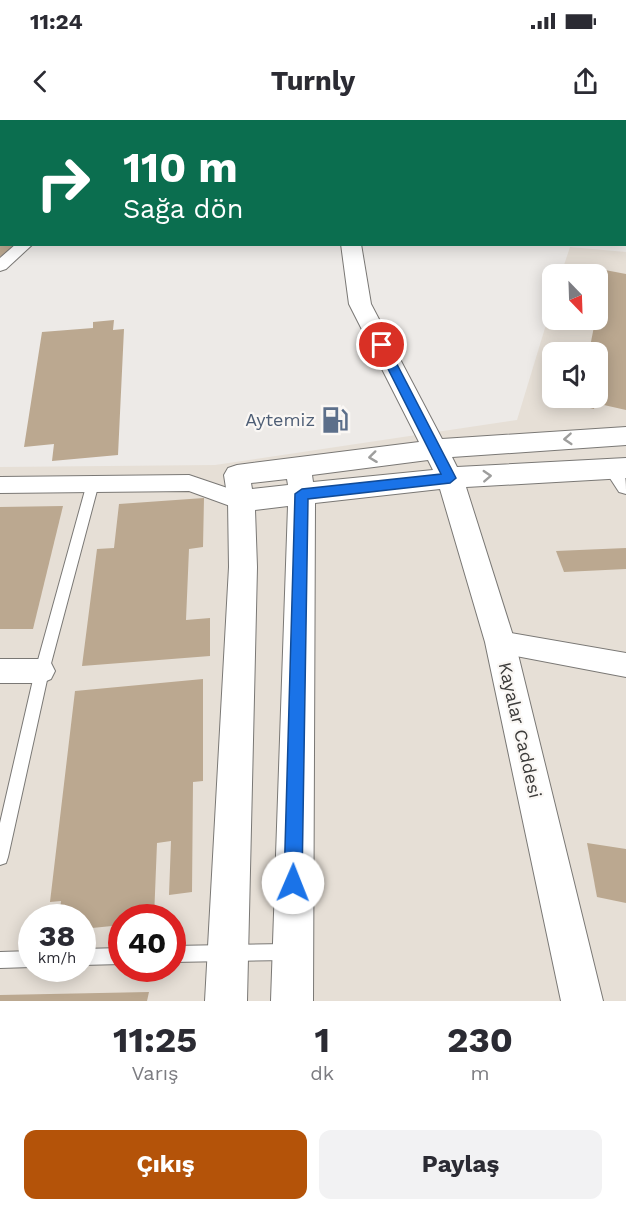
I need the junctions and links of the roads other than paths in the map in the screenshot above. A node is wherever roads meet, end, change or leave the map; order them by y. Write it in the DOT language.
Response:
graph roads {
  1 [pos="24,246"];
  2 [pos="351,246"];
  3 [pos="0,266"];
  4 [pos="626,436"];
  5 [pos="443,464"];
  6 [pos="622,475"];
  7 [pos="300,481"];
  8 [pos="93,483"];
  9 [pos="0,485"];
  10 [pos="239,488"];
  11 [pos="500,642"];
  12 [pos="626,665"];
  13 [pos="0,671"];
  14 [pos="42,671"];
  15 [pos="0,857"];
  16 [pos="228,952"];
  17 [pos="291,952"];
  18 [pos="186,954"];
  19 [pos="18,959"];
  20 [pos="0,960"];
  21 [pos="226,1001"];
  22 [pos="292,1001"];
  23 [pos="582,1001"];
  1 -- 3 [label="street"];
  2 -- 5 [label="street, Kayalar Caddesi"];
  4 -- 5 [label="street, one-way"];
  5 -- 6 [label="street, one-way"];
  5 -- 7 [label="street"];
  5 -- 11 [label="street, Kayalar Caddesi"];
  7 -- 10 [label="street"];
  7 -- 17 [label="street"];
  8 -- 9 [label="street"];
  8 -- 10 [label="street"];
  8 -- 14 [label="lane"];
  10 -- 16 [label="street"];
  11 -- 12 [label="street"];
  11 -- 23 [label="street, Kayalar Caddesi"];
  13 -- 14 [label="street"];
  14 -- 15 [label="lane"];
  16 -- 17 [label="lane"];
  16 -- 18 [label="lane"];
  16 -- 21 [label="street"];
  17 -- 22 [label="street"];
  19 -- 20 [label="lane"];
}
